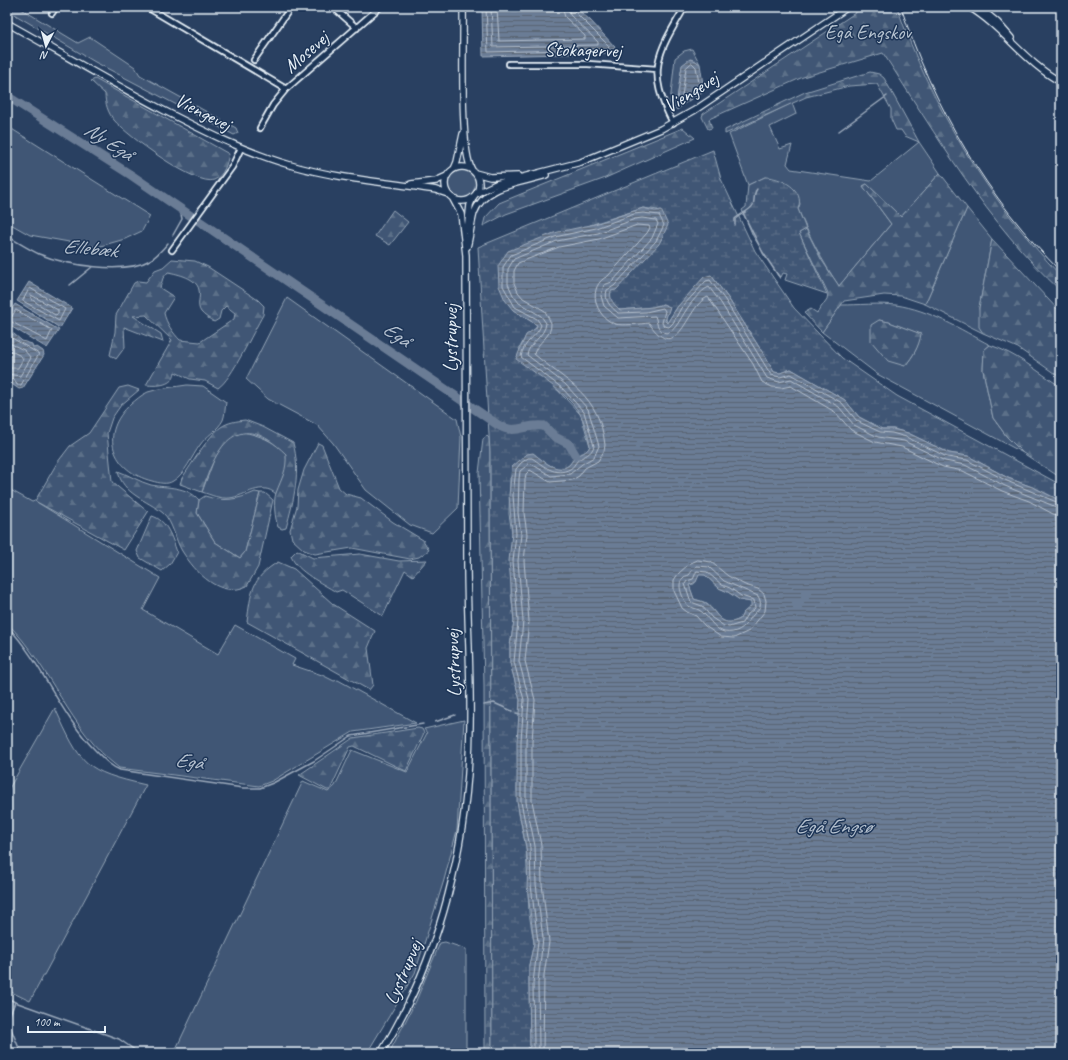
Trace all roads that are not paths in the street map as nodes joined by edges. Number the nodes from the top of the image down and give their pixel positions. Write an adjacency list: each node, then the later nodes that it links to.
1 (56, 7): 12 (street)
2 (147, 7): 11 (street)
3 (292, 7): 16 (street)
4 (333, 7): 14 (street)
5 (380, 7): 14 (street, Mosevej)
6 (463, 7): 23 (street)
7 (685, 7): 18 (street)
8 (848, 7): 21 (street, Viengevej)
9 (979, 7): 15 (street)
10 (972, 8): 15 (street)
11 (155, 9): 20 (street)
12 (52, 13)
13 (7, 23): 24 (street, Viengevej)
14 (357, 28): 20 (street, Mosevej)
15 (1026, 57): 19 (street)
16 (254, 60)
17 (508, 64): 18 (street, Stokagervej)
18 (657, 68): 21 (street)
19 (1061, 82)
20 (286, 89): 22 (street, Mosevej)
21 (673, 123): 25 (street, Viengevej)
22 (260, 128)
23 (464, 129): 26 (street); 27 (street)
24 (241, 148): 30 (street, Viengevej); 35 (street)
25 (569, 166): 28 (street, Viengevej); 34 (street)
26 (453, 170): 27 (street); 29 (street)
27 (474, 172): 28 (street, Viengevej); 32 (street)
28 (536, 174): 32 (street, Viengevej)
29 (448, 175): 30 (street, Viengevej); 31 (street)
30 (401, 184): 31 (street, Viengevej)
31 (448, 194): 33 (street)
32 (475, 195): 33 (street); 34 (street, Lystrupvej)
33 (453, 199): 36 (street, Lystrupvej)
34 (467, 247): 36 (street, Lystrupvej)
35 (172, 250)
36 (466, 255): 37 (street, Lystrupvej)
37 (381, 1053)

